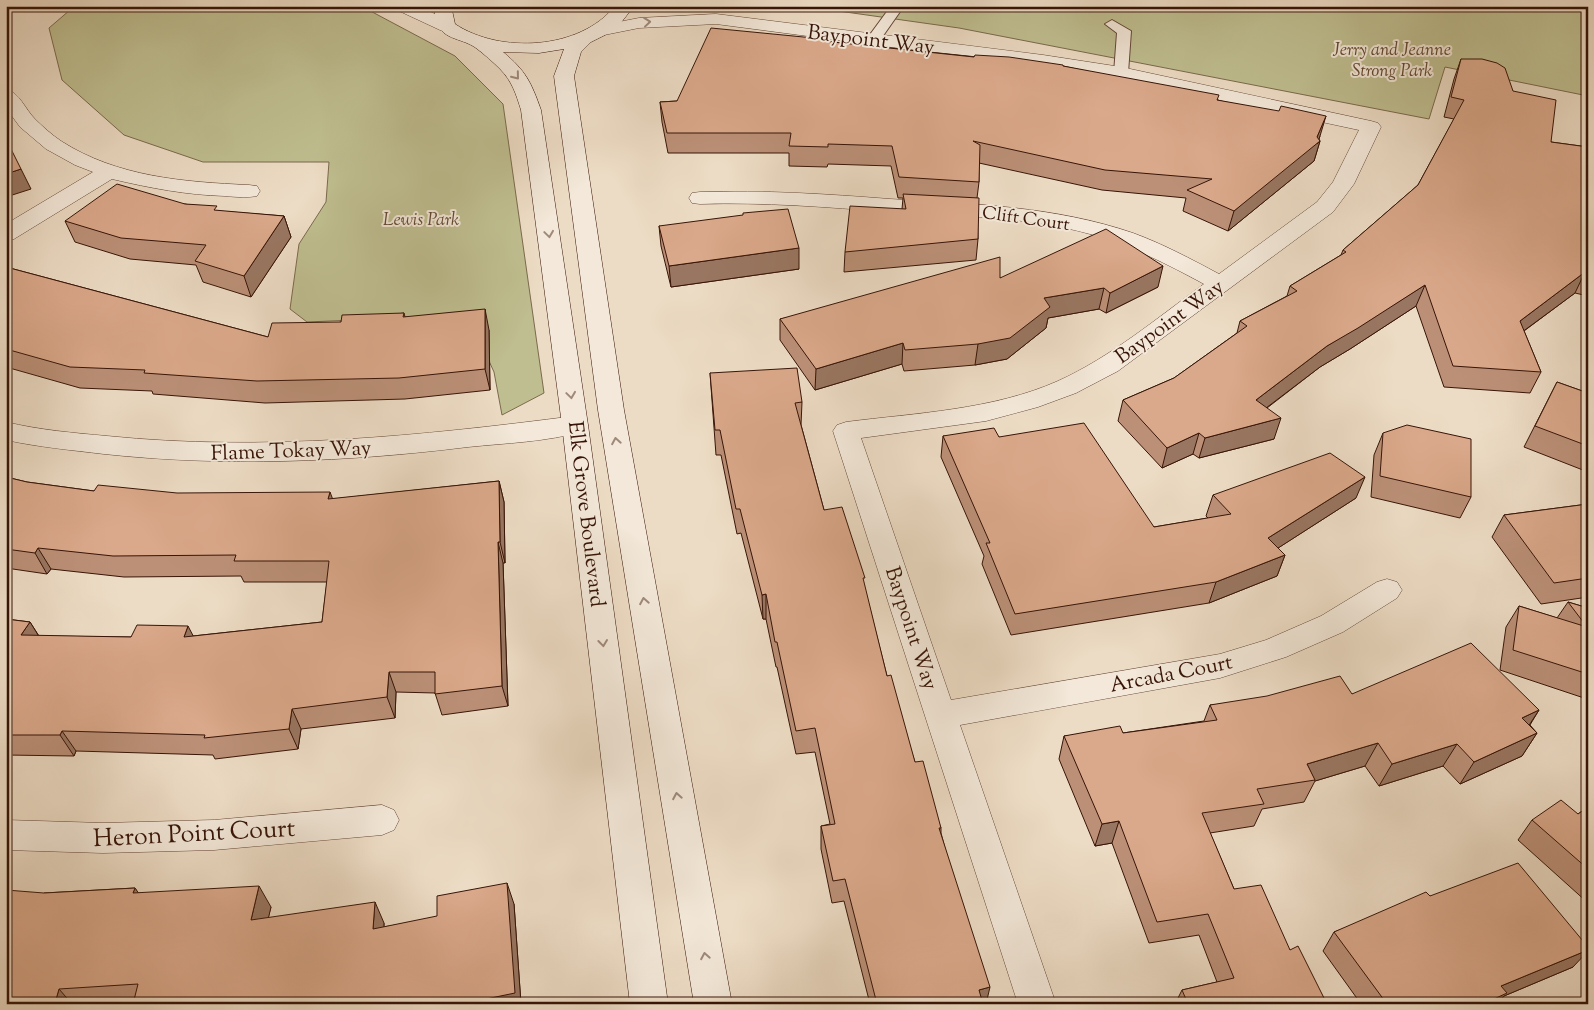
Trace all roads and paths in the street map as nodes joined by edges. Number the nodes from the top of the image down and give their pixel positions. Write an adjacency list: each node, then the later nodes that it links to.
1 (403, 6): 8 (street)
2 (445, 6): 8 (street)
3 (625, 6): 9 (street)
4 (683, 6): 6 (street, Baypoint Way)
5 (898, 6): 10 (lane)
6 (716, 19): 9 (street, Baypoint Way, one-way to 6); 10 (street, Baypoint Way)
7 (1112, 24): 12 (lane)
8 (446, 26): 11 (street)
9 (592, 35): 11 (street, Baypoint Way); 26 (street, Elk Grove Boulevard, one-way to 9)
10 (874, 40): 12 (street, Baypoint Way)
11 (481, 43): 19 (street, Elk Grove Boulevard, one-way to 19)
12 (1121, 73): 18 (street, Baypoint Way)
13 (6, 96): 14 (street)
14 (109, 172): 15 (street); 17 (street)
15 (249, 191)
16 (700, 198): 18 (street, Clift Court)
17 (6, 234)
18 (1221, 284): 22 (street, Baypoint Way)
19 (575, 425): 20 (street, Flame Tokay Way); 25 (street, Elk Grove Boulevard, one-way to 25)
20 (6, 432)
21 (1387, 590): 22 (street, Arcada Court)
22 (941, 715): 27 (street, Baypoint Way)
23 (382, 820): 24 (street, Heron Point Court)
24 (6, 835)
25 (649, 1004)
26 (713, 1004)
27 (1037, 1004)

